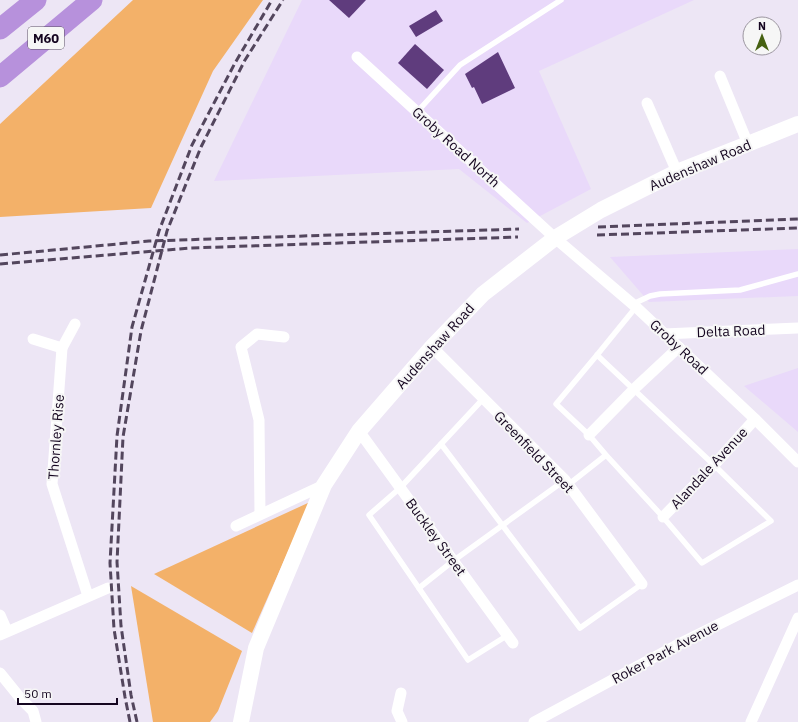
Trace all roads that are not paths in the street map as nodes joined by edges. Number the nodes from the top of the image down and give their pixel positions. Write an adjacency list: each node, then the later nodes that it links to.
1 (36, 0): 4 (highway, M60)
2 (92, 0): 7 (highway, M60)
3 (561, 0): 9 (lane)
4 (0, 29)
5 (357, 57): 9 (street, Groby Road North)
6 (720, 76): 11 (street)
7 (0, 77)
8 (647, 103): 12 (street)
9 (417, 112): 13 (street, Groby Road North)
10 (798, 124): 11 (main road, Audenshaw Road)
11 (748, 144): 12 (main road, Audenshaw Road)
12 (677, 172): 13 (main road, Audenshaw Road)
13 (555, 238): 15 (street, Groby Road); 21 (main road, Audenshaw Road)
14 (798, 274): 15 (lane)
15 (634, 306): 18 (street, Groby Road); 24 (lane)
16 (75, 324): 23 (street, Thornley Rise)
17 (798, 328): 18 (street, Delta Road)
18 (664, 334): 22 (street, Groby Road)
19 (284, 336): 37 (street)
20 (33, 339): 23 (street)
21 (432, 347): 26 (street, Greenfield Street); 28 (main road, Audenshaw Road)
22 (679, 347): 25 (street); 27 (street, Groby Road)
23 (62, 348): 46 (street, Thornley Rise)
24 (597, 355): 25 (lane); 29 (lane)
25 (634, 389): 29 (street); 33 (lane)
26 (484, 399): 30 (lane); 34 (street, Greenfield Street)
27 (755, 419): 32 (street, Groby Road); 33 (street, Alandale Avenue)
28 (359, 431): 35 (main road, Audenshaw Road); 36 (street, Buckley Street)
29 (589, 435): 31 (lane)
30 (441, 444): 36 (lane); 39 (lane)
31 (606, 455): 34 (lane); 38 (lane)
32 (798, 462)
33 (714, 465): 38 (street, Alandale Avenue); 38 (lane)
34 (566, 483): 39 (lane); 42 (street, Greenfield Street)
35 (324, 485): 37 (street); 55 (main road, Audenshaw Road)
36 (400, 488): 41 (street, Buckley Street); 45 (lane)
37 (260, 514): 40 (street)
38 (663, 517)
39 (503, 525): 41 (lane); 42 (lane)
40 (236, 526)
41 (453, 561): 45 (lane); 51 (street, Buckley Street)
42 (642, 584)
43 (798, 585): 57 (street, Roker Park Avenue)
44 (108, 588): 46 (street)
45 (419, 588): 51 (lane)
46 (88, 596): 50 (street)
47 (0, 615): 50 (street)
48 (798, 618): 49 (street)
49 (796, 632): 58 (street)
50 (4, 633)
51 (510, 639)
52 (0, 673): 54 (street)
53 (401, 693): 56 (street)
54 (36, 722)
55 (241, 722)
56 (402, 722)
57 (534, 722)
58 (751, 722)

